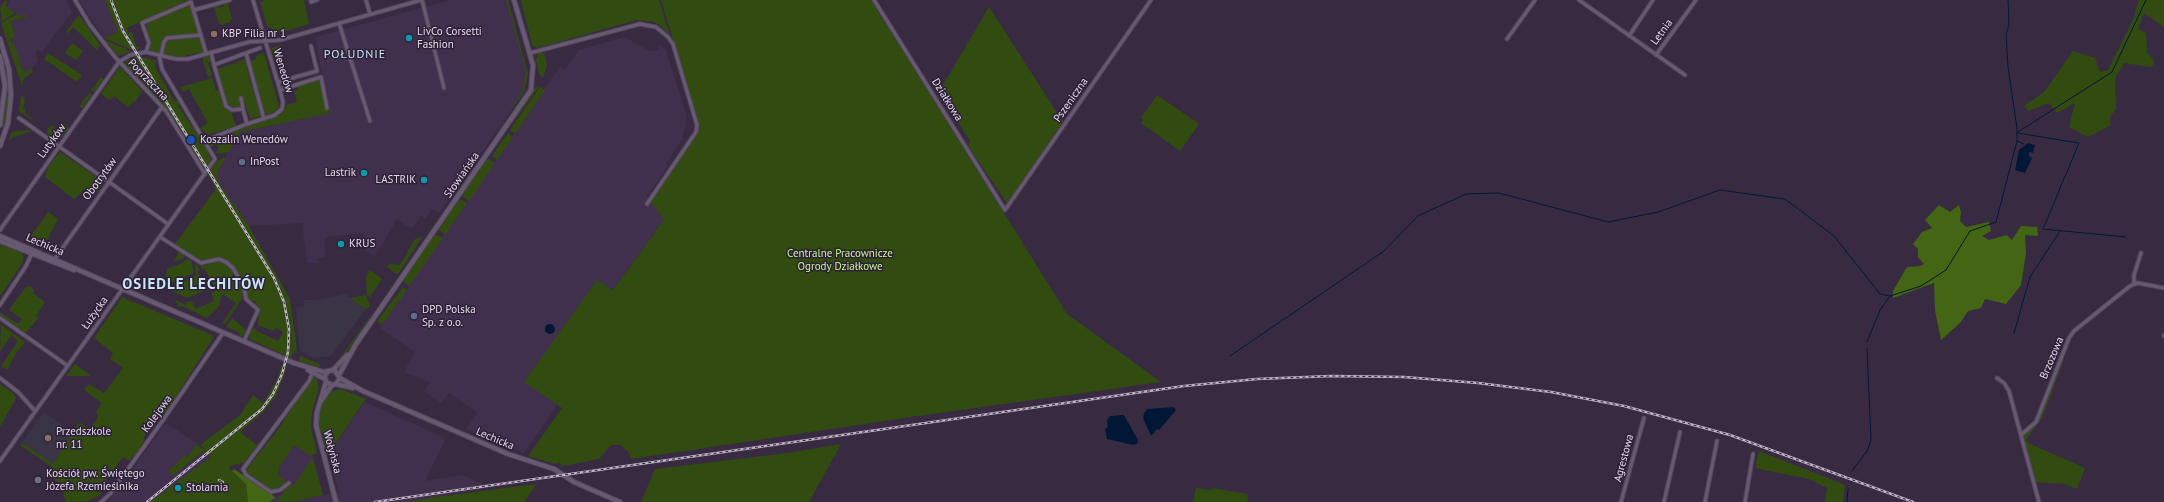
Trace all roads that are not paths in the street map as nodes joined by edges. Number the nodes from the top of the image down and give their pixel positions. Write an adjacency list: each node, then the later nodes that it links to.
1 (76, 0): 33 (street, Poprzeczna)
2 (230, 0): 15 (street)
3 (253, 0): 22 (street, Wenedów)
4 (311, 0): 5 (street)
5 (317, 0)
6 (366, 0): 16 (street)
7 (421, 0): 16 (street, Wenedów); 37 (street, Wenedów)
8 (514, 0): 28 (street, Słowiańska)
9 (874, 0): 54 (street, Działkowa)
10 (1150, 0): 54 (street, Pszeniczna)
11 (1535, 0): 21 (street)
12 (1579, 0): 19 (street)
13 (1653, 0): 19 (street)
14 (1696, 0): 31 (street, Letnia)
15 (194, 10): 18 (street); 25 (street)
16 (370, 14): 17 (street, Wenedów)
17 (339, 23): 22 (street, Wenedów); 45 (street)
18 (201, 35): 29 (street); 30 (street)
19 (1629, 36): 31 (street)
20 (0, 39): 49 (street)
21 (1508, 39)
22 (265, 41): 26 (street, Wenedów); 36 (street, Wenedów)
23 (310, 46): 36 (street)
24 (260, 48): 27 (street, Wenedów)
25 (146, 52): 30 (street, Wenedów); 33 (street, Wenedów)
26 (211, 52): 29 (street, Wenedów); 34 (street)
27 (246, 53): 34 (street, Wenedów); 44 (street)
28 (530, 53): 53 (street); 70 (street, Słowiańska)
29 (206, 54): 30 (street, Wenedów)
30 (160, 55): 48 (street)
31 (1656, 55): 35 (street)
32 (0, 56): 47 (street)
33 (119, 62): 40 (street, Poprzeczna); 50 (street, Lutyków)
34 (214, 65): 42 (street)
35 (1685, 75)
36 (278, 82): 38 (street, Wenedów)
37 (444, 88)
38 (280, 90): 41 (street); 44 (street, Wenedów)
39 (241, 98): 42 (street)
40 (162, 107): 51 (street, Poprzeczna); 52 (street, Obotrytów)
41 (327, 108)
42 (243, 109): 46 (street)
43 (19, 118): 50 (street)
44 (264, 119): 46 (street, Wenedów)
45 (370, 121)
46 (247, 124): 48 (street, Wenedów)
47 (0, 125)
48 (204, 141): 51 (street, Łużycka)
49 (0, 146)
50 (59, 147): 52 (street); 56 (street, Lutyków)
51 (205, 174): 55 (street, Łużycka)
52 (108, 182): 55 (street); 62 (street, Obotrytów)
53 (647, 204)
54 (1005, 210)
55 (168, 224): 58 (street, Łużycka)
56 (0, 230)
57 (0, 236): 60 (street, Lechicka)
58 (160, 237): 65 (street, Łużycka); 69 (street)
59 (0, 241): 60 (street, Lechicka)
60 (33, 251): 62 (street, Lechicka); 66 (street)
61 (2140, 253): 63 (street)
62 (54, 260): 65 (street, Lechicka)
63 (2134, 284): 64 (street); 84 (street, Brzozowa)
64 (2164, 288)
65 (123, 290): 68 (street, Lechicka); 71 (street, Łużycka)
66 (0, 305)
67 (0, 318): 71 (street)
68 (223, 332): 69 (street, Lechicka); 89 (street, Kolejowa)
69 (244, 341): 72 (street, Lechicka)
70 (355, 346): 73 (street, Słowiańska); 74 (street, Słowiańska)
71 (68, 366): 81 (street, Łużycka)
72 (313, 371): 73 (street, Lechicka); 77 (street, Lechicka); 88 (street)
73 (330, 371): 74 (street, Lechicka); 77 (street, Słowiańska)
74 (340, 377): 78 (street, Słowiańska); 79 (street, Lechicka)
75 (0, 378): 81 (street)
76 (1997, 378): 84 (street)
77 (325, 380): 78 (street, Lechicka); 80 (street, Wołyńska)
78 (334, 385): 79 (street, Lechicka); 80 (street, Wołyńska)
79 (363, 391): 91 (street, Lechicka)
80 (318, 407): 90 (street, Wołyńska)
81 (35, 411): 87 (street, Łużycka)
82 (1644, 418): 92 (street, Agrestowa)
83 (1680, 432): 93 (street)
84 (2021, 435): 96 (street)
85 (1717, 440): 94 (street)
86 (1753, 454): 95 (street)
87 (0, 461)
88 (289, 483)
89 (101, 502)
90 (336, 502)
91 (620, 502)
92 (1621, 502)
93 (1664, 502)
94 (1706, 502)
95 (1745, 502)
96 (2039, 502)

